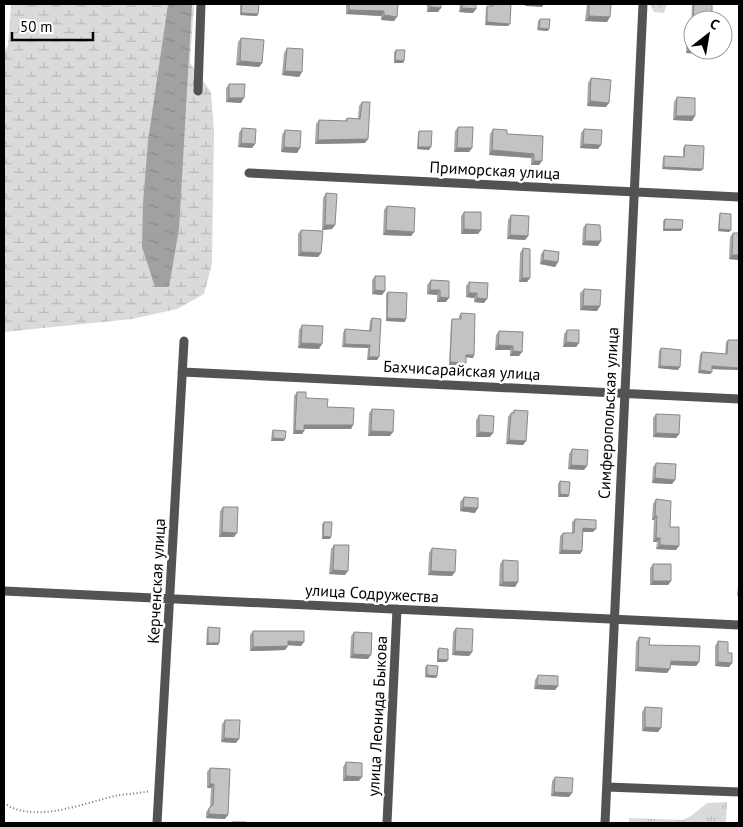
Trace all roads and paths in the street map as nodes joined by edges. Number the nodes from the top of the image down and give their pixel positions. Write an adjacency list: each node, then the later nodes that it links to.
1 (201, 4): 3 (street)
2 (642, 4): 5 (street, Симферопольская улица)
3 (198, 90)
4 (249, 172): 5 (street, Приморская улица)
5 (633, 192): 6 (street, Приморская улица); 9 (street, Симферопольская улица)
6 (739, 197)
7 (184, 341): 8 (street, Керченская улица)
8 (182, 372): 9 (street, Бахчисарайская улица); 12 (street, Керченская улица)
9 (625, 393): 10 (street, Бахчисарайская улица); 14 (street, Симферопольская улица)
10 (739, 399)
11 (4, 591): 12 (street, улица Содружества)
12 (170, 598): 13 (street, улица Содружества); 17 (street, Керченская улица)
13 (397, 609): 14 (street, улица Содружества); 21 (street, улица Леонида Быкова)
14 (614, 620): 15 (street, улица Содружества); 16 (street, Симферопольская улица)
15 (739, 625)
16 (607, 787): 18 (street); 22 (street, Симферопольская улица)
17 (159, 790): 19 (path); 20 (street, Керченская улица)
18 (739, 792)
19 (4, 803)
20 (157, 823)
21 (386, 823)
22 (605, 823)

